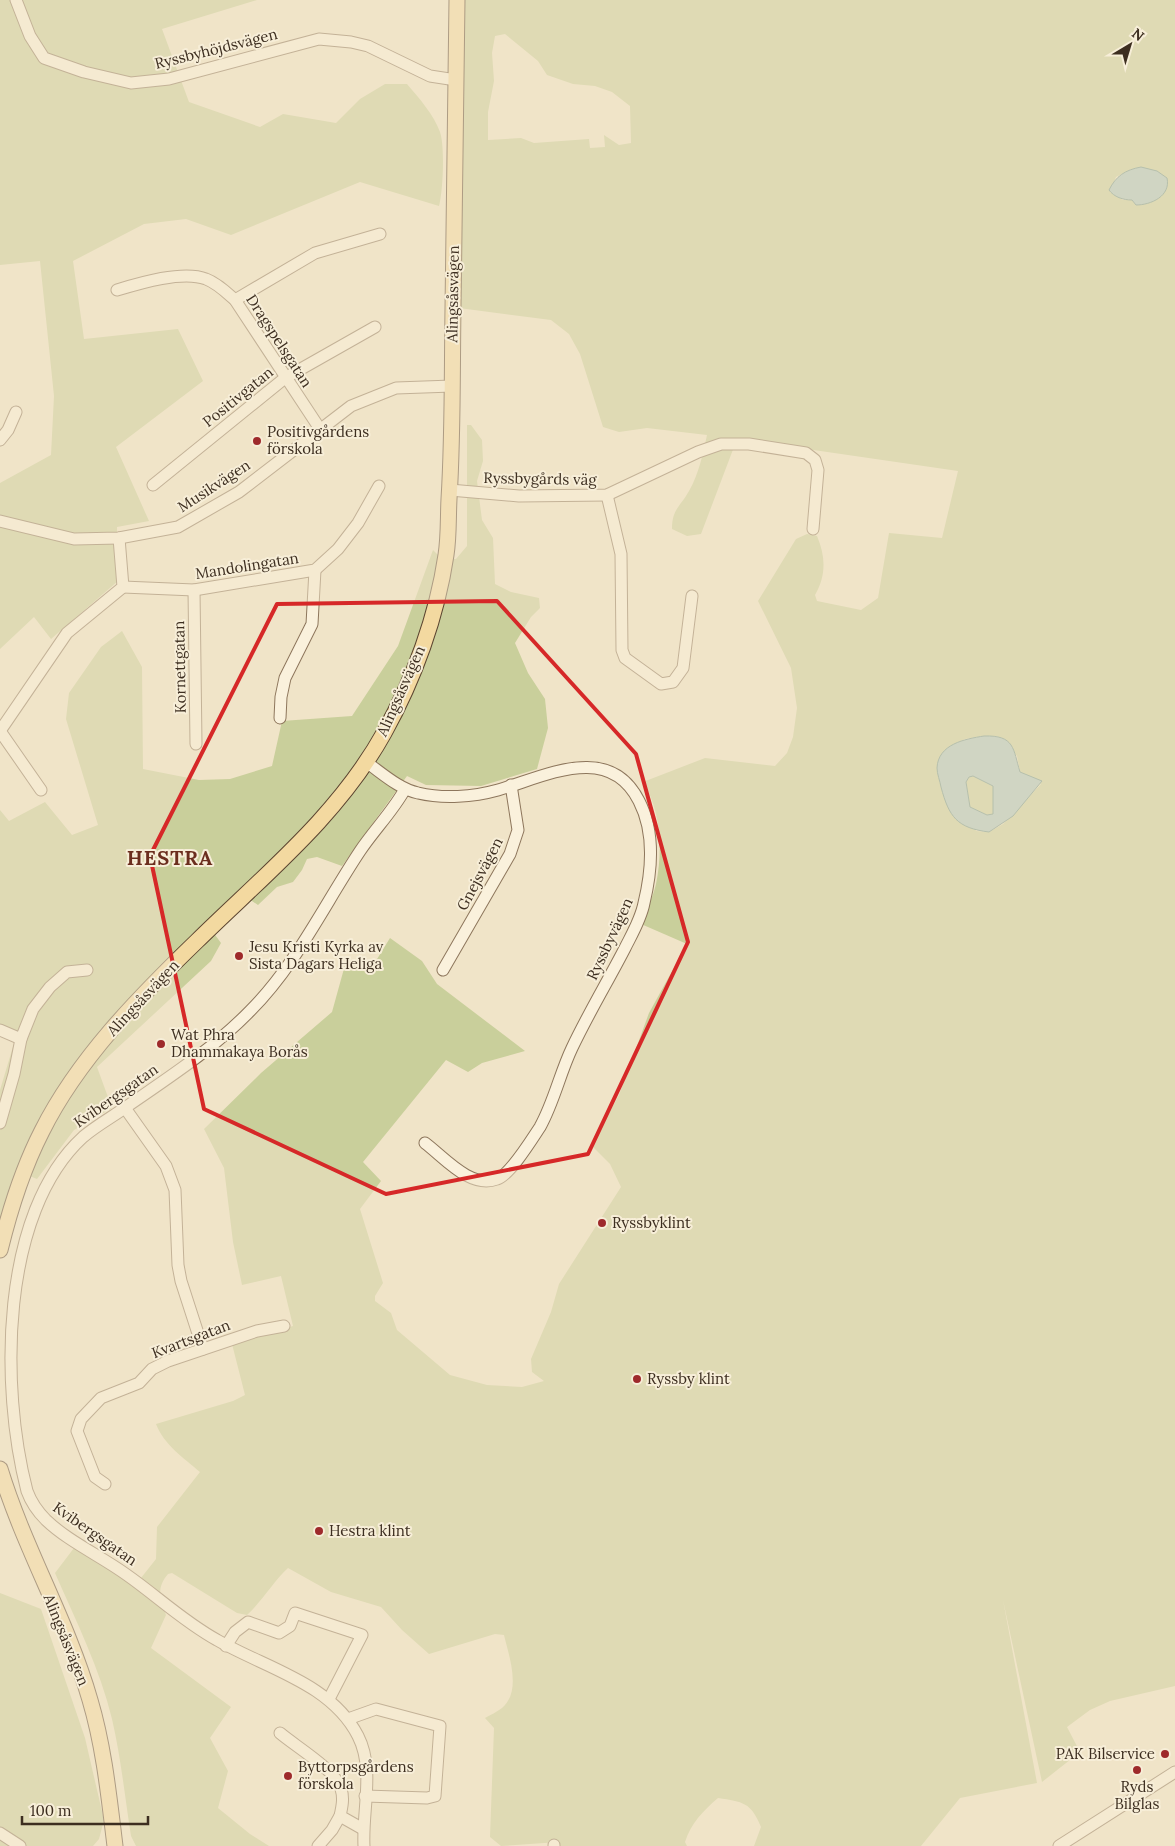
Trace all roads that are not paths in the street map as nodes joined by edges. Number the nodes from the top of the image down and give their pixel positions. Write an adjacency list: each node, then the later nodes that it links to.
1 (16, 0): 3 (street, Ryssbyhöjdsvägen)
2 (457, 0): 3 (main road, Alingsåsvägen)
3 (456, 80): 9 (main road, Alingsåsvägen)
4 (380, 234): 6 (street)
5 (117, 290): 6 (street, Dragspelsgatan)
6 (235, 300): 8 (street, Dragspelsgatan)
7 (375, 327): 8 (street, Positivgatan)
8 (285, 378): 11 (street, Dragspelsgatan); 13 (street, Positivgatan)
9 (452, 386): 11 (street, Musikvägen); 15 (main road, Alingsåsvägen)
10 (16, 412): 12 (street)
11 (320, 429): 19 (street, Musikvägen)
12 (0, 440)
13 (153, 485)
14 (378, 486): 20 (street)
15 (450, 490): 16 (street, Ryssbygårds väg); 27 (main road, Alingsåsvägen)
16 (607, 494): 18 (street, Ryssbygårds väg); 23 (street)
17 (0, 521): 19 (street, Musikvägen)
18 (813, 530)
19 (119, 538): 21 (street)
20 (315, 570): 22 (street, Mandolingatan); 24 (street)
21 (123, 586): 22 (street, Mandolingatan); 25 (street)
22 (194, 590): 26 (street, Kornettgatan)
23 (692, 596)
24 (280, 718)
25 (0, 731): 30 (street)
26 (196, 744)
27 (366, 762): 29 (street, Ryssbyvägen); 38 (main road, Alingsåsvägen)
28 (511, 785): 29 (street, Ryssbyvägen); 32 (street, Gnejsvägen); 37 (street, Ryssbyvägen)
29 (405, 789): 35 (street, Kvibergsgatan)
30 (40, 790)
31 (87, 970): 34 (street)
32 (443, 970)
33 (0, 1030): 34 (street)
34 (21, 1039): 36 (street)
35 (126, 1108): 40 (street); 43 (street, Kvibergsgatan)
36 (1, 1118)
37 (425, 1143)
38 (0, 1250)
39 (284, 1326): 40 (street, Kvartsgatan)
40 (204, 1349): 42 (street, Kvartsgatan)
41 (0, 1469): 49 (main road, Alingsåsvägen)
42 (105, 1484)
43 (226, 1646): 44 (street, Kvibergsgatan); 44 (street)
44 (329, 1700): 45 (street, Kvibergsgatan)
45 (348, 1719): 48 (street, Kvibergsgatan); 48 (street)
46 (280, 1734): 50 (street)
47 (1175, 1772): 59 (street)
48 (365, 1796): 51 (street, Kvibergsgatan)
49 (112, 1816): 54 (main road, Alingsåsvägen); 55 (main road, Alingsåsvägen); 56 (main road, Alingsåsvägen)
50 (340, 1816): 51 (street); 57 (street)
51 (363, 1829): 58 (street, Kvibergsgatan)
52 (0, 1833): 53 (street)
53 (20, 1846)
54 (107, 1846)
55 (115, 1846)
56 (121, 1846)
57 (318, 1846)
58 (364, 1846)
59 (1058, 1846)

